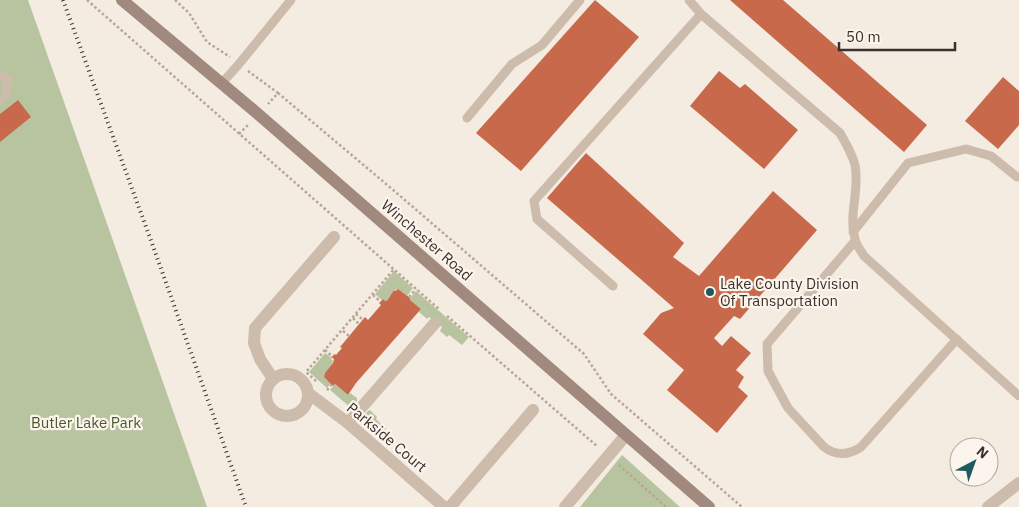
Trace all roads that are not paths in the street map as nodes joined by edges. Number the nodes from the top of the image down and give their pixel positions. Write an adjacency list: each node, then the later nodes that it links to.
1 (122, 0): 7 (main road, Winchester Road)
2 (291, 0): 7 (lane)
3 (580, 0): 9 (lane)
4 (689, 0): 5 (lane)
5 (701, 14): 12 (lane); 13 (lane)
6 (0, 76): 8 (lane)
7 (222, 83): 21 (main road, Winchester Road)
8 (0, 100)
9 (467, 118)
10 (1017, 177): 12 (lane)
11 (334, 237): 16 (street)
12 (854, 237): 15 (lane); 15 (lane)
13 (613, 286)
14 (435, 323): 20 (street)
15 (956, 339): 18 (lane)
16 (273, 379): 17 (street, Parkside Court); 17 (street)
17 (308, 393): 20 (street, Parkside Court)
18 (1019, 396)
19 (533, 410): 24 (street)
20 (348, 424): 23 (street, Parkside Court)
21 (626, 434): 25 (street); 26 (main road, Winchester Road)
22 (1019, 483): 27 (street)
23 (444, 507)
24 (450, 507)
25 (565, 507)
26 (710, 507)
27 (988, 507)

